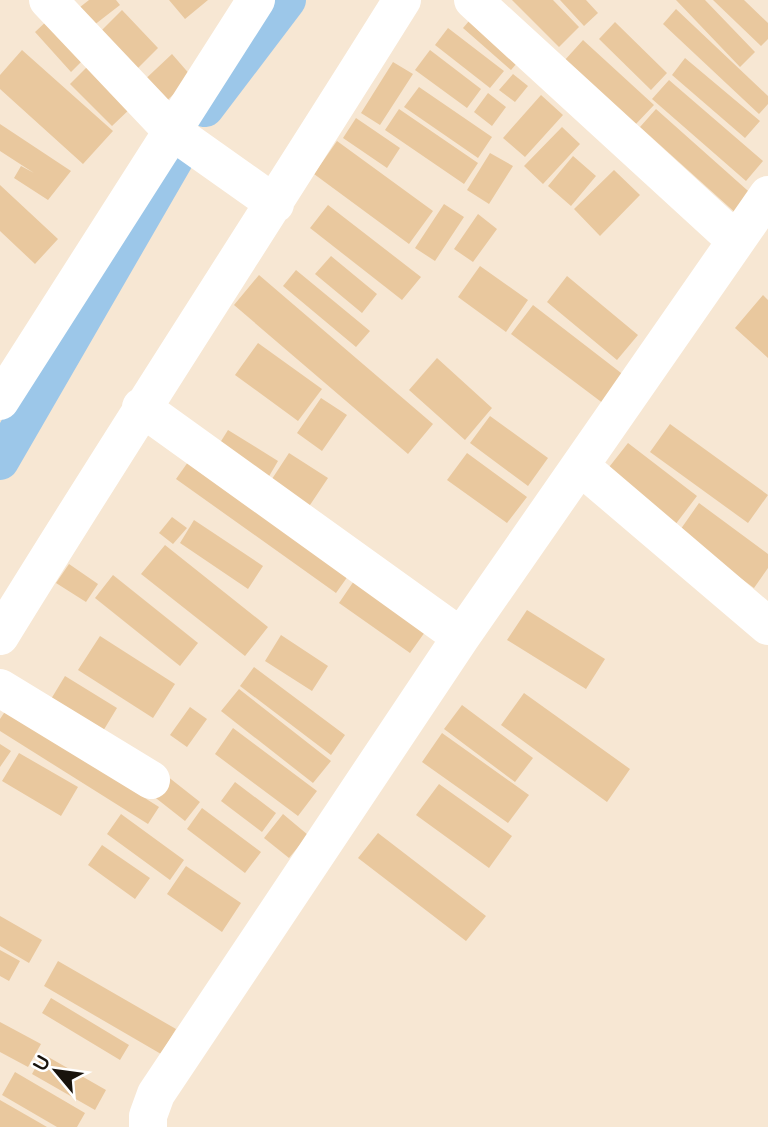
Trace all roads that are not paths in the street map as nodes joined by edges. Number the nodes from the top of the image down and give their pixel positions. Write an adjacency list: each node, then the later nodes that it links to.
1 (48, 0): 5 (street)
2 (256, 0): 5 (street)
3 (402, 0): 7 (street)
4 (473, 0): 8 (street)
5 (176, 134): 7 (street); 9 (street)
6 (768, 195): 8 (street)
7 (275, 204): 10 (street)
8 (735, 240): 11 (street)
9 (0, 401)
10 (141, 407): 13 (street); 14 (street)
11 (580, 466): 12 (street); 14 (street)
12 (768, 626)
13 (0, 636)
14 (461, 637): 17 (street)
15 (0, 688): 16 (street)
16 (151, 780)
17 (148, 1127)

